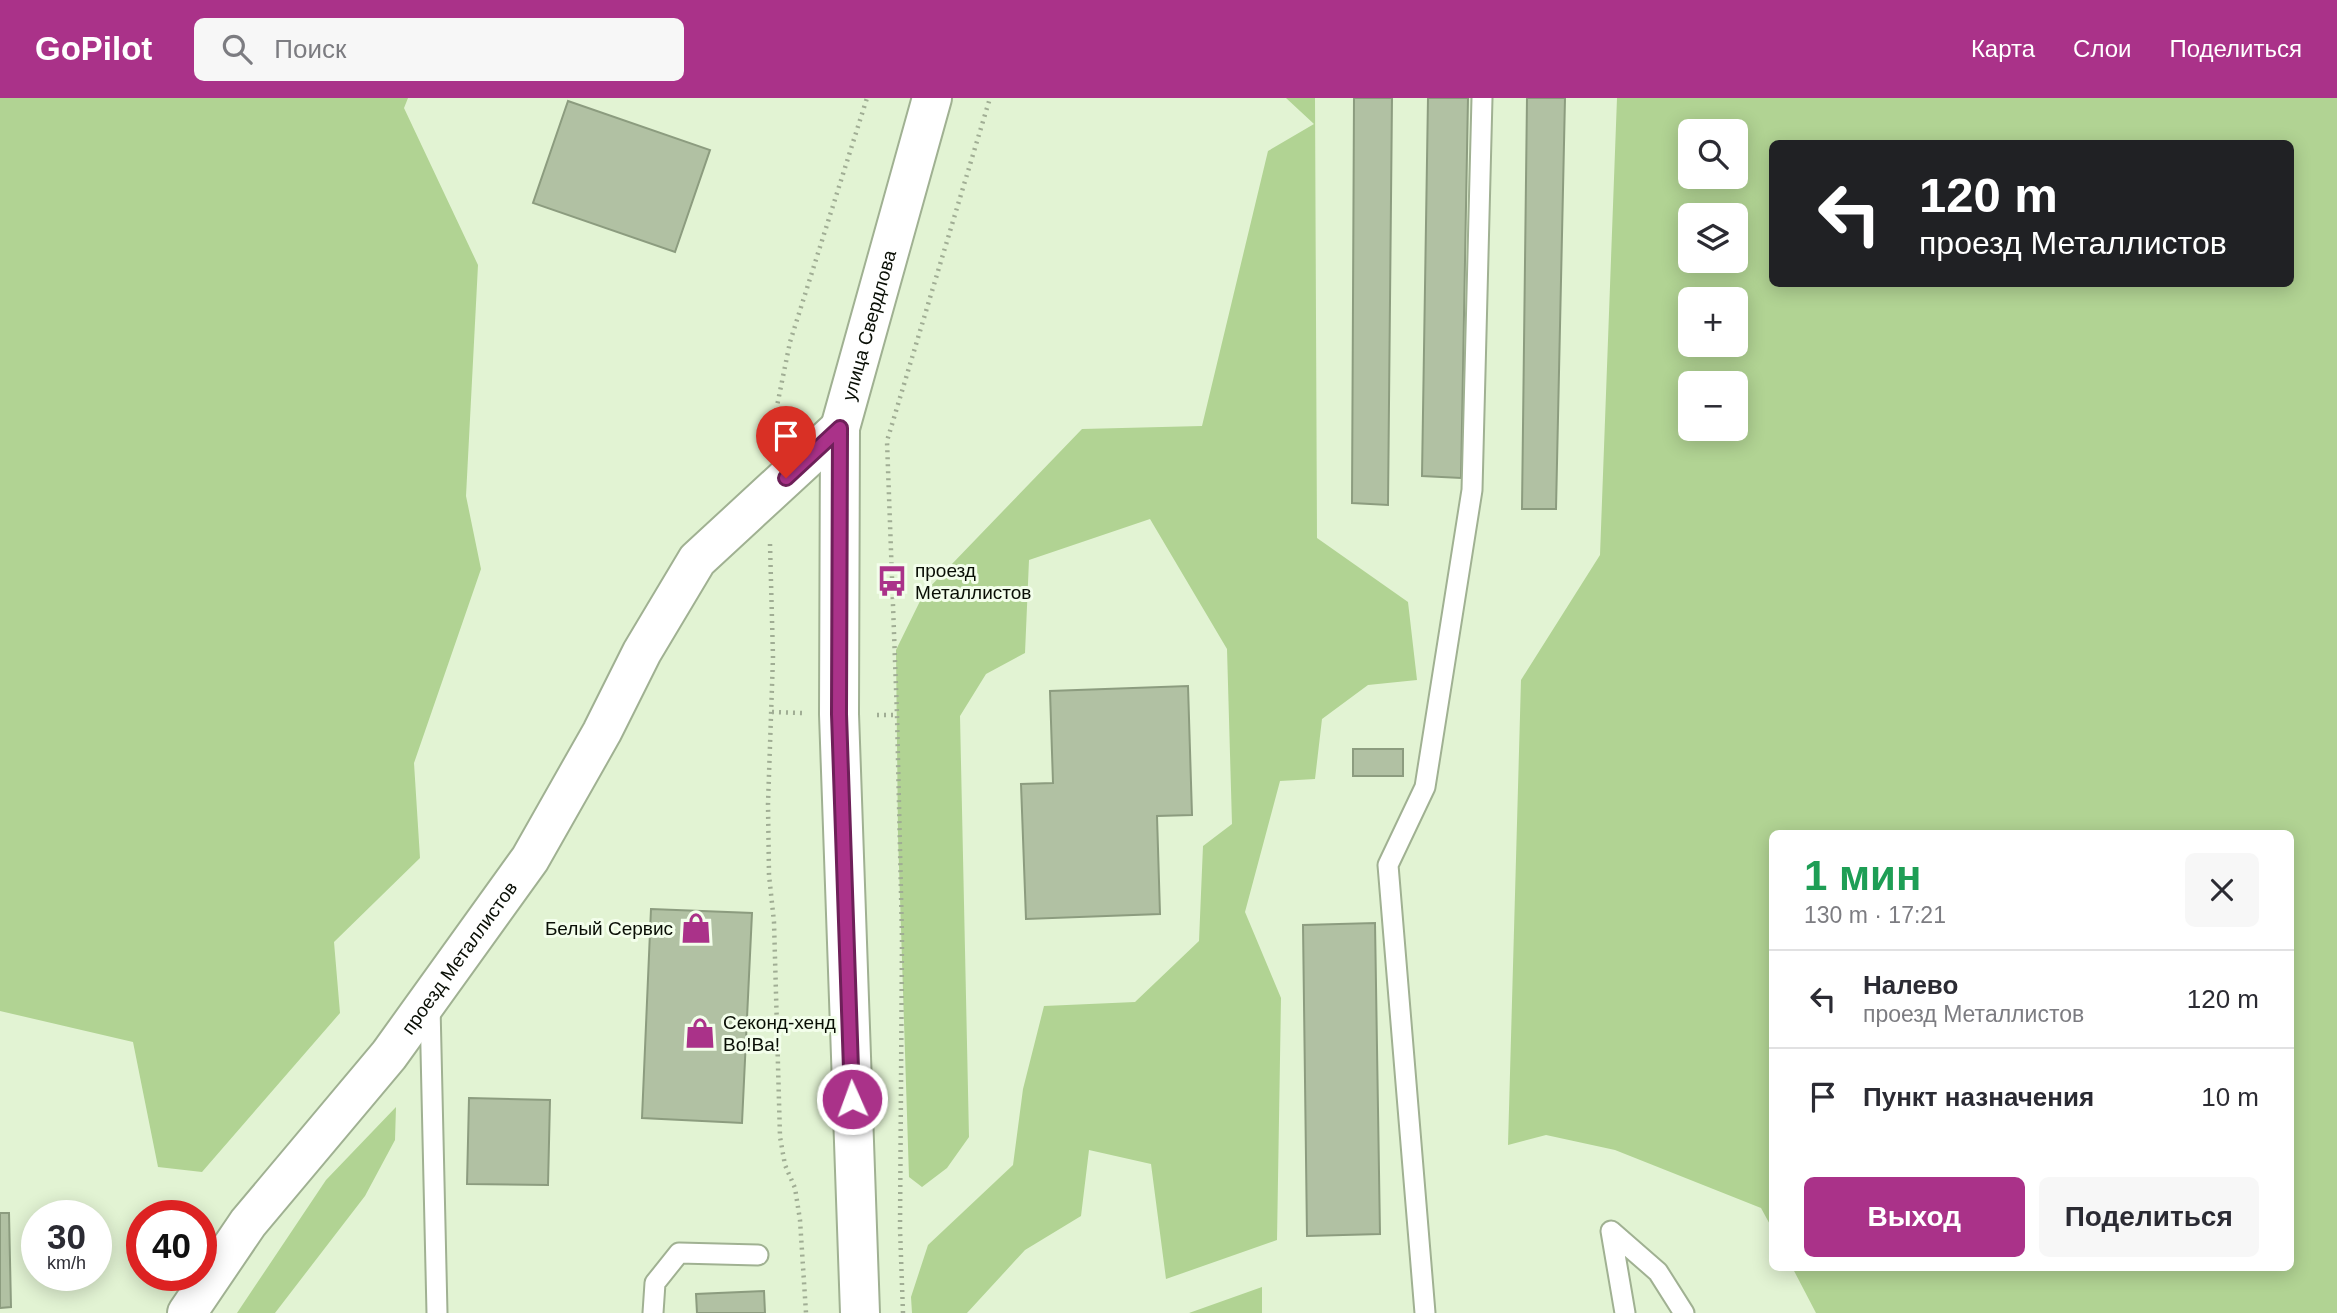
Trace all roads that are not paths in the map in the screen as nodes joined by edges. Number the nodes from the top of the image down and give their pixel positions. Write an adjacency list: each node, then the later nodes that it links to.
1 (932, 98): 3 (street, улица Свердлова)
2 (1482, 98): 10 (lane)
3 (840, 428): 4 (street, проезд Металлистов); 9 (street, улица Свердлова)
4 (430, 1000): 6 (street, проезд Металлистов); 7 (lane)
5 (758, 1255): 8 (lane)
6 (187, 1313)
7 (437, 1313)
8 (653, 1313)
9 (860, 1313)
10 (1425, 1313)
11 (1625, 1313): 12 (lane)
12 (1684, 1313)

